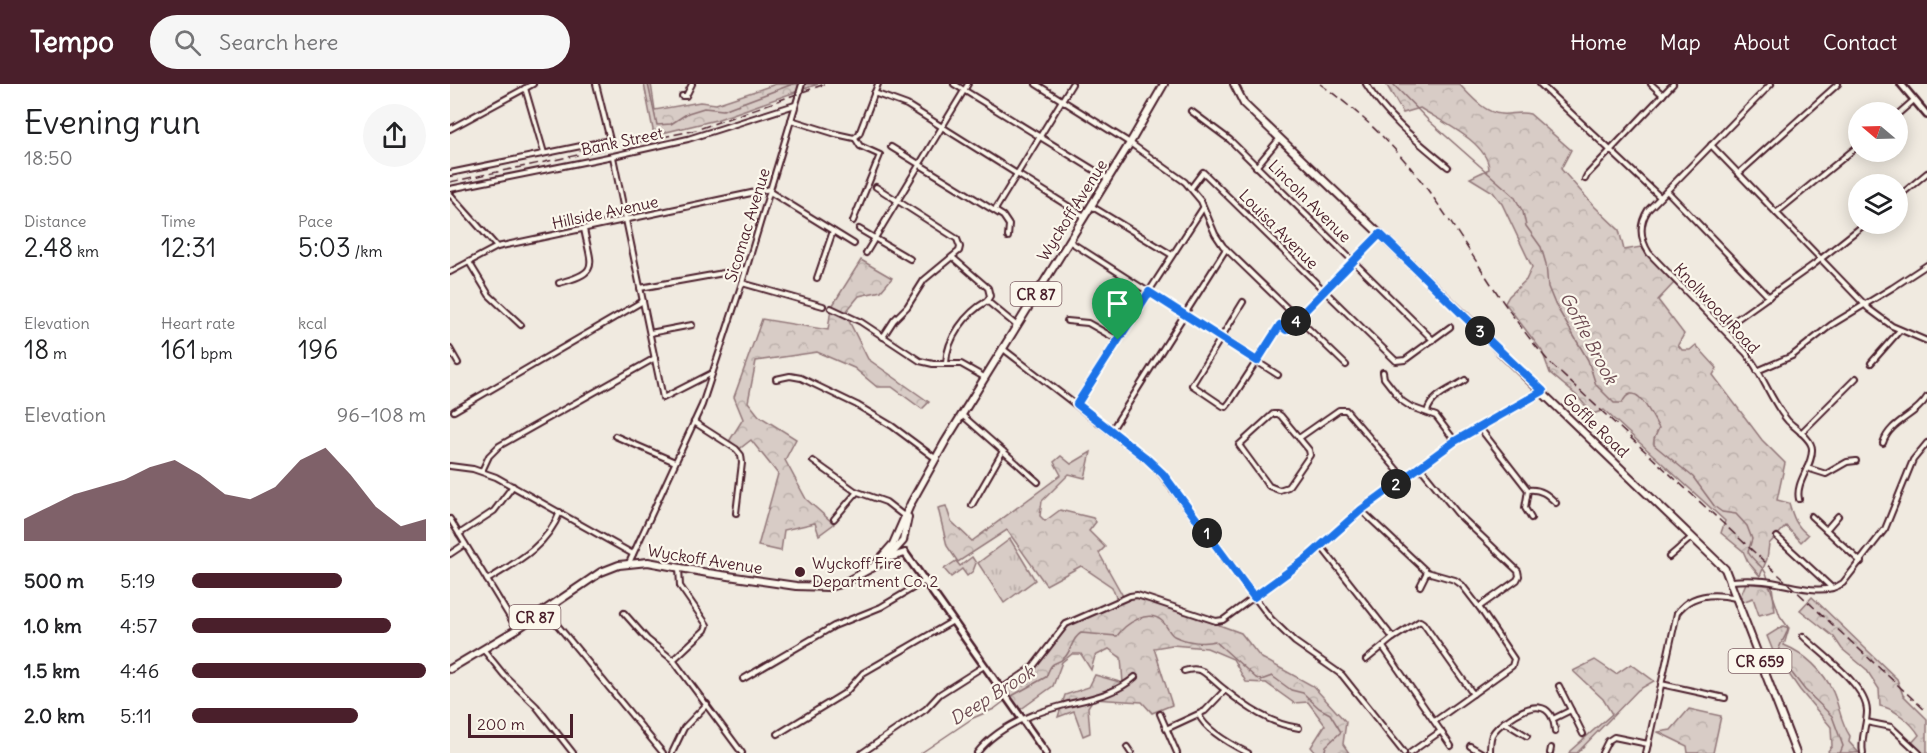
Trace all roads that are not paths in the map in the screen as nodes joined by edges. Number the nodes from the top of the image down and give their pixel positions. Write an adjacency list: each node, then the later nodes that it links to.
1 (596, 84): 39 (street)
2 (692, 84): 22 (street)
3 (802, 84): 25 (street, Sicomac Avenue)
4 (878, 84): 20 (street)
5 (954, 84): 19 (street)
6 (968, 84): 19 (street)
7 (1036, 84): 23 (street)
8 (1072, 84): 23 (street)
9 (1164, 84): 35 (main road, Wyckoff Avenue / CR 87)
10 (1234, 84): 34 (main road, Goffle Road)
11 (1366, 84): 44 (street)
12 (1540, 84): 38 (street)
13 (1651, 84): 21 (street)
14 (1673, 84): 21 (street)
15 (1771, 84): 36 (street, Knollwood Road)
16 (1838, 84): 48 (street)
17 (1901, 84): 24 (street)
18 (529, 86): 31 (street); 39 (street)
19 (964, 90): 30 (street); 32 (street)
20 (874, 93): 30 (street); 33 (street)
21 (1663, 95): 38 (street)
22 (682, 96)
23 (1062, 100): 32 (street); 35 (street)
24 (1914, 100): 26 (street); 28 (street)
25 (796, 104): 29 (street, Sicomac Avenue); 41 (street, Bank Street)
26 (1908, 105)
27 (1191, 111): 43 (street, Lincoln Avenue)
28 (1927, 115)
29 (791, 120): 33 (street); 55 (street, Sicomac Avenue)
30 (942, 127): 42 (street); 47 (street)
31 (450, 129)
32 (1039, 137): 47 (street); 49 (street)
33 (855, 138): 66 (street)
34 (1281, 138): 43 (street); 70 (main road, Goffle Road)
35 (1130, 143): 49 (main road, Wyckoff Avenue / CR 87); 52 (street)
36 (1711, 145): 48 (street); 56 (street, Knollwood Road)
37 (891, 147): 42 (street)
38 (1610, 150): 50 (street); 58 (street)
39 (544, 153): 45 (street)
40 (1848, 154): 63 (street)
41 (613, 156): 53 (street, Bank Street); 65 (street)
42 (920, 165): 59 (street); 62 (street)
43 (1256, 167): 84 (street, Lincoln Avenue)
44 (1448, 167)
45 (450, 173)
46 (1927, 173): 54 (street)
47 (1017, 174): 62 (street); 64 (street)
48 (1738, 174): 63 (street)
49 (1107, 178): 60 (main road, Wyckoff Avenue / CR 87)
50 (1585, 179)
51 (876, 187): 59 (street)
52 (1191, 188): 61 (street); 92 (street, Louisa Avenue)
53 (450, 189)
54 (1908, 189)
55 (770, 190): 65 (street, Hillside Avenue); 69 (street); 86 (street, Sicomac Avenue)
56 (1666, 191): 58 (street, Knollwood Road); 94 (street)
57 (450, 194): 76 (street)
58 (1660, 197): 108 (street, Knollwood Road)
59 (898, 201): 73 (street); 80 (street)
60 (1091, 206): 64 (main road, Wyckoff Avenue / CR 87); 79 (street)
61 (1203, 207): 77 (street); 79 (street)
62 (995, 210): 72 (street)
63 (1776, 213): 82 (street)
64 (1084, 216): 74 (main road, Wyckoff Avenue / CR 87)
65 (626, 220): 67 (street, Hillside Avenue); 91 (street)
66 (854, 221)
67 (584, 229): 76 (street, Hillside Avenue); 89 (street)
68 (859, 229): 73 (street)
69 (833, 231): 75 (street); 88 (street)
70 (1380, 234): 84 (street); 132 (main road, Goffle Road)
71 (1852, 234): 82 (street)
72 (1008, 237)
73 (875, 238): 78 (street); 81 (street)
74 (1069, 241): 93 (street); 106 (main road, Wyckoff Avenue / CR 87)
75 (854, 244)
76 (497, 248): 83 (street, Hillside Avenue)
77 (1226, 249): 101 (street); 102 (street)
78 (866, 253)
79 (1172, 255): 93 (street)
80 (952, 257): 96 (street); 111 (street)
81 (910, 259)
82 (1821, 259): 94 (street); 98 (street)
83 (469, 262): 87 (street, Hillside Avenue); 104 (street)
84 (1352, 262): 92 (street); 114 (street, Lincoln Avenue)
85 (1927, 265): 98 (street)
86 (746, 269): 90 (street, Sicomac Avenue); 91 (street)
87 (450, 272)
88 (817, 278)
89 (559, 283)
90 (742, 283): 99 (street); 125 (street, Sicomac Avenue)
91 (640, 288): 95 (street)
92 (1324, 291): 102 (street); 114 (street, Louisa Avenue)
93 (1149, 292): 101 (street); 113 (street)
94 (1769, 297): 108 (street)
95 (643, 301): 110 (street); 135 (street)
96 (987, 301): 106 (street); 121 (street)
97 (1244, 302): 112 (street)
98 (1865, 305): 109 (street); 124 (street)
99 (823, 306)
100 (831, 308): 111 (street)
101 (1185, 315): 112 (street); 140 (street)
102 (1298, 319): 119 (street); 123 (street)
103 (1067, 321): 113 (street)
104 (521, 325)
105 (692, 325): 110 (street)
106 (1016, 325): 116 (main road, Wyckoff Avenue / CR 87)
107 (1450, 327): 114 (street)
108 (1723, 329): 124 (street, Knollwood Road)
109 (1900, 330): 115 (street); 122 (street)
110 (650, 333): 118 (street)
111 (883, 337): 121 (street)
112 (1221, 338): 119 (street); 119 (street)
113 (1118, 340): 134 (street)
114 (1433, 340)
115 (1927, 340)
116 (1002, 348): 128 (main road, Wyckoff Avenue / CR 87); 134 (street)
117 (450, 349): 120 (street)
118 (655, 358): 125 (street); 155 (street)
119 (1257, 361): 127 (street)
120 (458, 363)
121 (946, 363): 128 (street)
122 (1871, 363)
123 (1346, 365)
124 (1757, 371): 141 (street, Knollwood Road)
125 (713, 372): 138 (street, Sicomac Avenue)
126 (1383, 372): 136 (street)
127 (1278, 375)
128 (984, 377): 137 (main road, Wyckoff Avenue / CR 87)
129 (776, 378): 148 (street)
130 (1856, 378): 141 (street)
131 (1465, 380): 136 (street)
132 (1543, 391): 139 (street); 176 (main road, Goffle Road)
133 (1927, 397): 145 (street)
134 (1077, 404): 140 (street)
135 (454, 411)
136 (1427, 412): 144 (street)
137 (961, 414): 147 (street); 148 (main road, Wyckoff Avenue / CR 87)
138 (694, 422): 151 (street, Sicomac Avenue); 167 (street)
139 (1479, 427): 144 (street); 159 (street)
140 (1111, 431): 196 (street)
141 (1801, 433): 154 (street, Knollwood Road)
142 (615, 436): 151 (street)
143 (1299, 438): 143 (street); 156 (street)
144 (1455, 441): 153 (street)
145 (1883, 443)
146 (1927, 443): 186 (street)
147 (1003, 451): 157 (street); 164 (street)
148 (935, 458): 163 (main road, Wyckoff Avenue / CR 87)
149 (813, 461): 160 (street)
150 (1856, 461): 154 (street)
151 (675, 462): 183 (street, Sicomac Avenue)
152 (450, 466): 155 (street)
153 (1420, 467): 156 (street); 198 (street)
154 (1807, 468): 161 (street, Knollwood Road)
155 (482, 471): 158 (street)
156 (1404, 478): 165 (street)
157 (1038, 482)
158 (513, 486): 166 (street); 175 (street)
159 (1528, 490): 162 (street); 171 (street)
160 (857, 492): 170 (street); 173 (street)
161 (1799, 499)
162 (1556, 503)
163 (911, 505): 170 (main road, Wyckoff Avenue / CR 87); 180 (main road, Wyckoff Avenue / CR 87)
164 (972, 505)
165 (1361, 510): 179 (street); 190 (street)
166 (560, 512): 183 (street); 191 (street)
167 (736, 513)
168 (1811, 516): 174 (street)
169 (1838, 516): 174 (street)
170 (905, 517): 180 (main road, Wyckoff Avenue / CR 87)
171 (1531, 518)
172 (450, 519): 175 (street)
173 (834, 519)
174 (1826, 530): 186 (street)
175 (459, 534): 178 (street)
176 (1692, 537): 184 (street); 193 (main road, Goffle Road / CR 659)
177 (1777, 537): 195 (street)
178 (465, 544): 182 (street); 191 (street)
179 (1320, 545): 196 (street); 204 (street)
180 (896, 546): 181 (main road); 185 (main road, Wyckoff Avenue / CR 87); 189 (main road, Wyckoff Avenue / CR 87)
181 (905, 553): 185 (main road); 192 (street)
182 (450, 554)
183 (633, 554): 187 (street, Sicomac Avenue)
184 (1669, 557)
185 (886, 560): 189 (main road, Wyckoff Avenue / CR 87)
186 (1861, 562): 195 (street)
187 (629, 563): 188 (main road, Wyckoff Avenue / CR 87); 199 (main road, Wyckoff Avenue / CR 87)
188 (679, 568): 189 (main road, Wyckoff Avenue / CR 87); 207 (street)
189 (872, 568)
190 (1427, 572): 194 (street); 198 (street)
191 (487, 580): 202 (street)
192 (925, 581): 201 (street); 213 (street)
193 (1731, 581): 195 (street); 197 (main road, Goffle Road / CR 659)
194 (1420, 586)
195 (1833, 588)
196 (1254, 597): 216 (street); 251 (street)
197 (1737, 598): 214 (street); 258 (main road, Goffle Road / CR 659)
198 (1479, 607): 218 (street)
199 (545, 610): 202 (main road, Wyckoff Avenue / CR 87); 242 (street)
200 (624, 613): 207 (street)
201 (953, 621): 209 (street); 233 (street)
202 (517, 629): 206 (main road, Wyckoff Avenue / CR 87)
203 (1803, 636): 228 (street)
204 (1393, 638): 205 (street); 218 (street)
205 (1383, 647): 208 (street); 226 (street)
206 (483, 649): 210 (main road, Wyckoff Avenue / CR 87); 241 (street)
207 (673, 660): 220 (street)
208 (1366, 660)
209 (984, 666): 216 (street); 245 (street)
210 (450, 669)
211 (1184, 671): 217 (street)
212 (1135, 677): 224 (street)
213 (743, 679)
214 (1661, 684): 219 (street); 236 (street)
215 (1559, 686): 221 (street)
216 (1001, 689): 224 (street)
217 (1225, 690): 223 (street); 229 (street)
218 (1473, 694): 226 (street)
219 (1725, 698)
220 (706, 704): 243 (street); 244 (street)
221 (1571, 710): 225 (street); 234 (street)
222 (1160, 714): 230 (street)
223 (1199, 715): 230 (street); 250 (street)
224 (1022, 719): 246 (street); 247 (street)
225 (1553, 719): 227 (street); 232 (street)
226 (1435, 722): 231 (street)
227 (1504, 722): 235 (street); 254 (street)
228 (1866, 722): 259 (street); 260 (street)
229 (1299, 728)
230 (1166, 729): 249 (street)
231 (1441, 731): 237 (street); 252 (street)
232 (1555, 732)
233 (778, 734)
234 (1583, 734)
235 (1527, 736)
236 (1648, 744): 256 (street); 257 (street)
237 (1451, 746)
238 (1470, 746): 253 (street)
239 (1127, 747): 248 (street)
240 (1551, 747): 255 (street)
241 (573, 753)
242 (663, 753)
243 (672, 753)
244 (742, 753)
245 (862, 753)
246 (977, 753)
247 (1046, 753)
248 (1131, 753)
249 (1177, 753)
250 (1248, 753)
251 (1404, 753)
252 (1410, 753)
253 (1482, 753)
254 (1490, 753)
255 (1550, 753)
256 (1602, 753)
257 (1646, 753)
258 (1796, 753)
259 (1863, 753)
260 (1919, 753)

